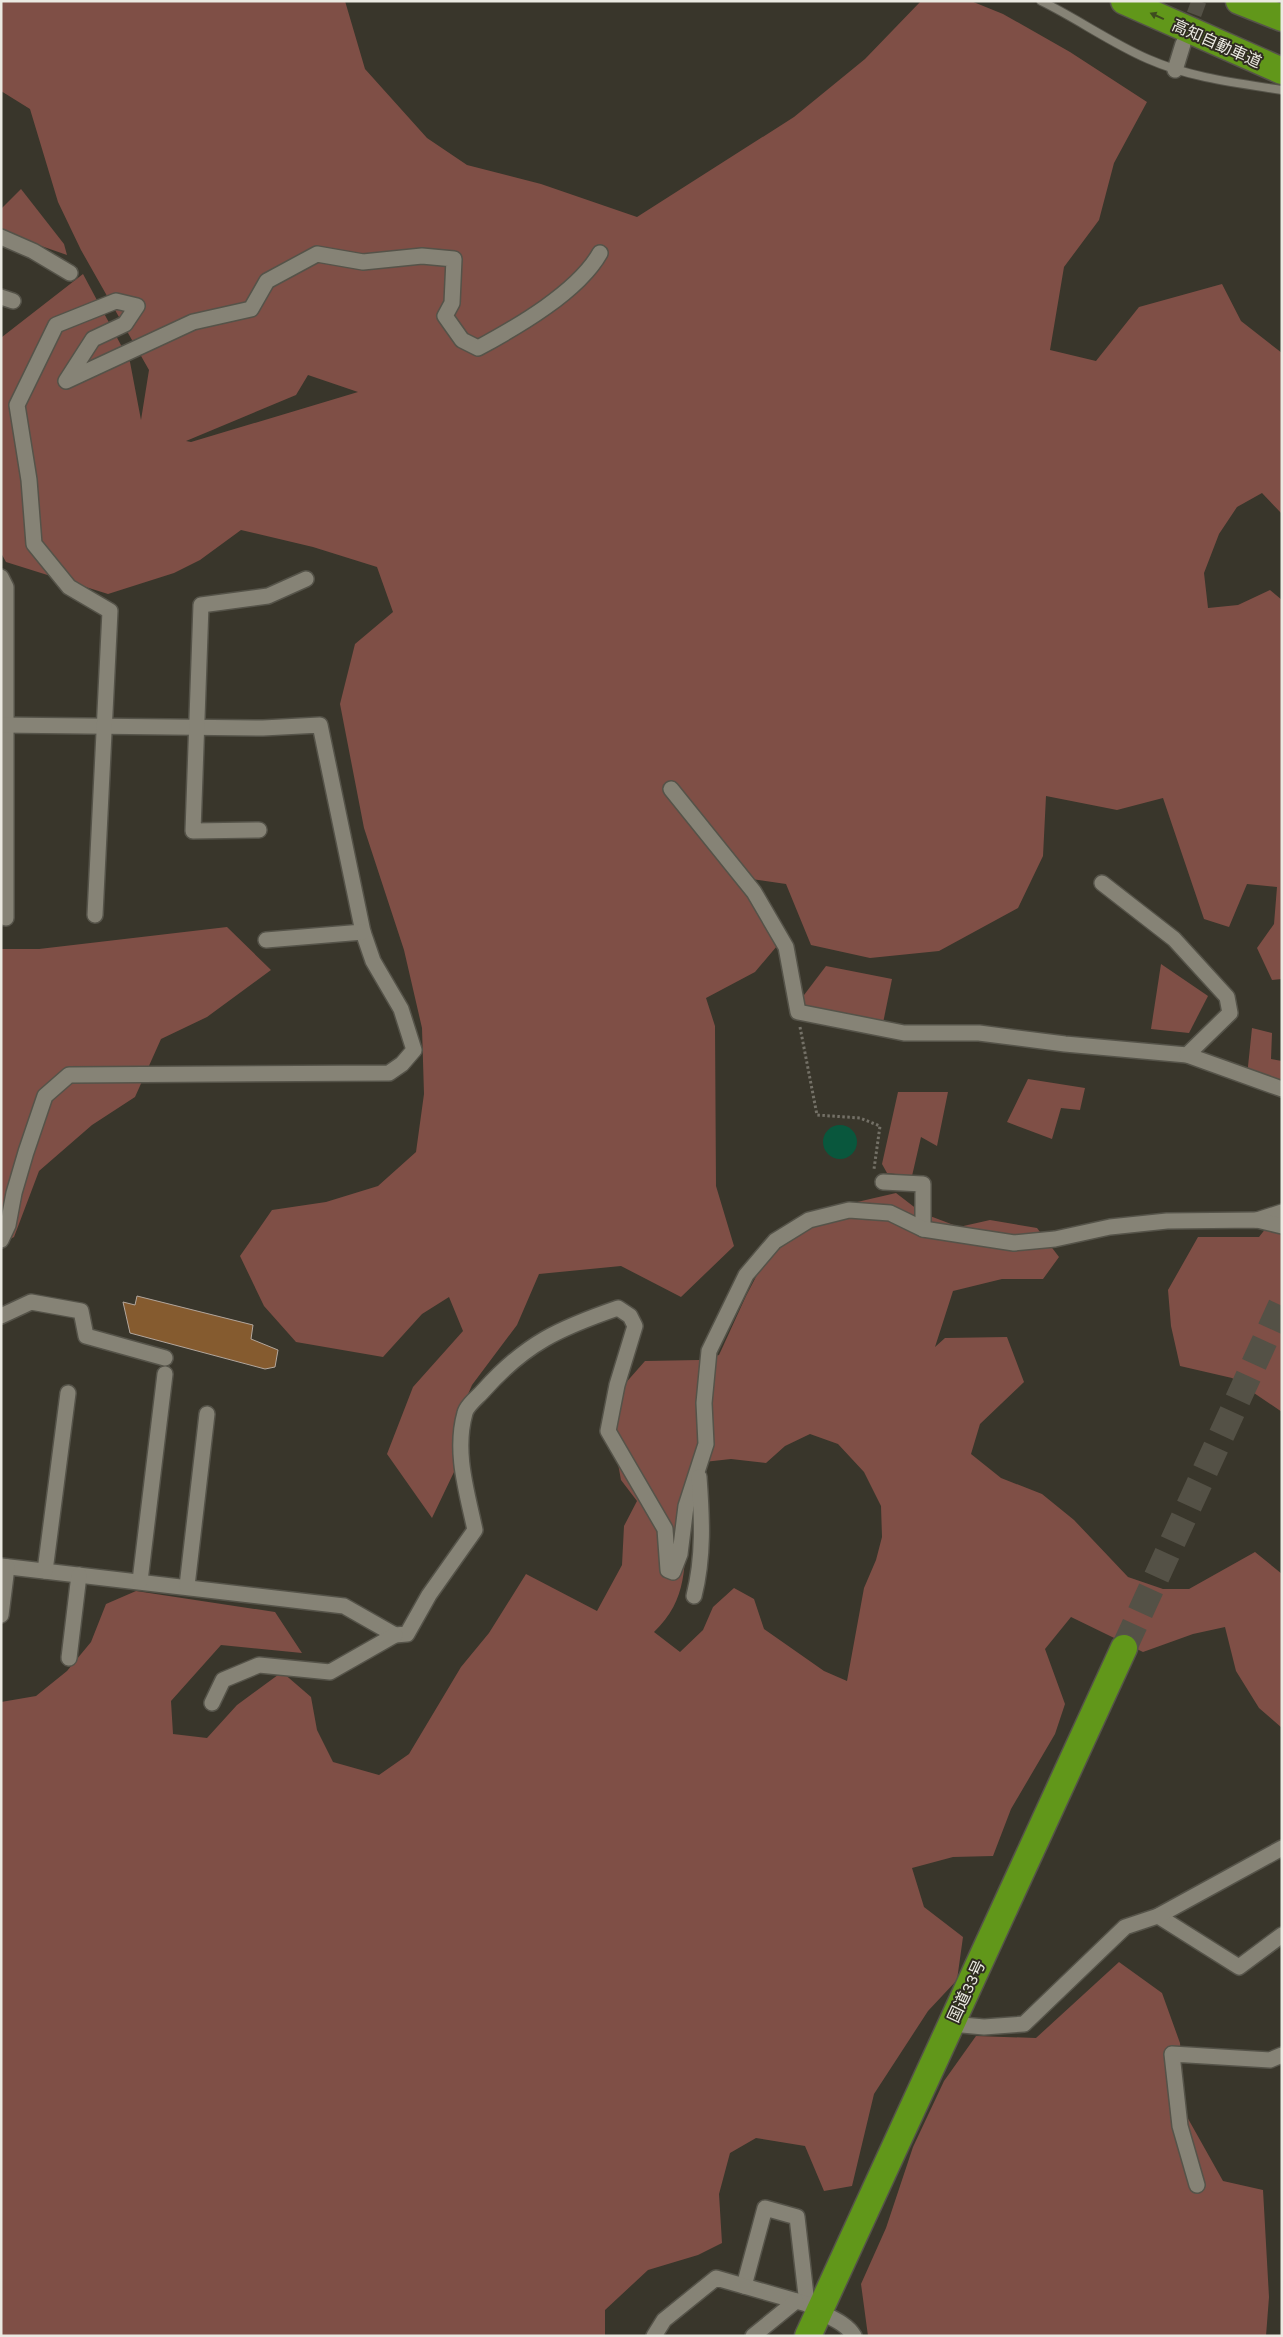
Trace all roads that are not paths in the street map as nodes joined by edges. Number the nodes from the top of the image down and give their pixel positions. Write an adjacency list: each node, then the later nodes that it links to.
1 (1041, 1): 6 (lane)
2 (1124, 1): 7 (highway, 高知自動車道, one-way to 2)
3 (1239, 1): 4 (highway)
4 (1282, 18)
5 (1183, 44): 6 (street)
6 (1175, 70): 8 (lane)
7 (1282, 71)
8 (1282, 90)
9 (1, 237): 11 (street)
10 (600, 253): 15 (street)
11 (70, 272)
12 (1, 577): 14 (street)
13 (306, 579): 16 (street)
14 (3, 725): 15 (street); 21 (street)
15 (105, 726): 16 (street); 20 (street)
16 (197, 726): 18 (street); 22 (street)
17 (670, 788): 24 (street)
18 (259, 830)
19 (1102, 882): 24 (street)
20 (95, 916)
21 (6, 918)
22 (363, 932): 23 (street); 31 (street)
23 (266, 940)
24 (1187, 1054): 25 (street)
25 (1282, 1089)
26 (882, 1182): 30 (street)
27 (1282, 1212): 28 (street)
28 (1258, 1220): 29 (street); 30 (street)
29 (1282, 1226)
30 (923, 1228): 37 (street)
31 (1, 1240)
32 (1, 1316): 33 (street)
33 (165, 1358)
34 (165, 1374): 41 (street)
35 (68, 1393): 39 (street)
36 (207, 1414): 42 (street)
37 (698, 1468): 43 (street); 45 (street)
38 (4, 1566): 39 (street); 44 (street)
39 (45, 1571): 40 (street)
40 (79, 1575): 41 (street); 47 (street)
41 (140, 1581): 42 (street)
42 (187, 1586): 45 (street)
43 (694, 1596)
44 (1, 1615)
45 (395, 1635): 48 (street)
46 (1124, 1648): 52 (highway, 国道33号)
47 (68, 1658)
48 (212, 1703)
49 (1282, 1848): 50 (street)
50 (1158, 1916): 51 (street); 52 (street)
51 (1282, 1935)
52 (951, 2024): 56 (highway, 国道33号)
53 (1282, 2056): 54 (street)
54 (1197, 2185)
55 (744, 2286): 56 (street); 56 (street); 57 (street)
56 (807, 2313): 58 (street); 59 (street)
57 (654, 2336)
58 (753, 2336)
59 (854, 2336)

